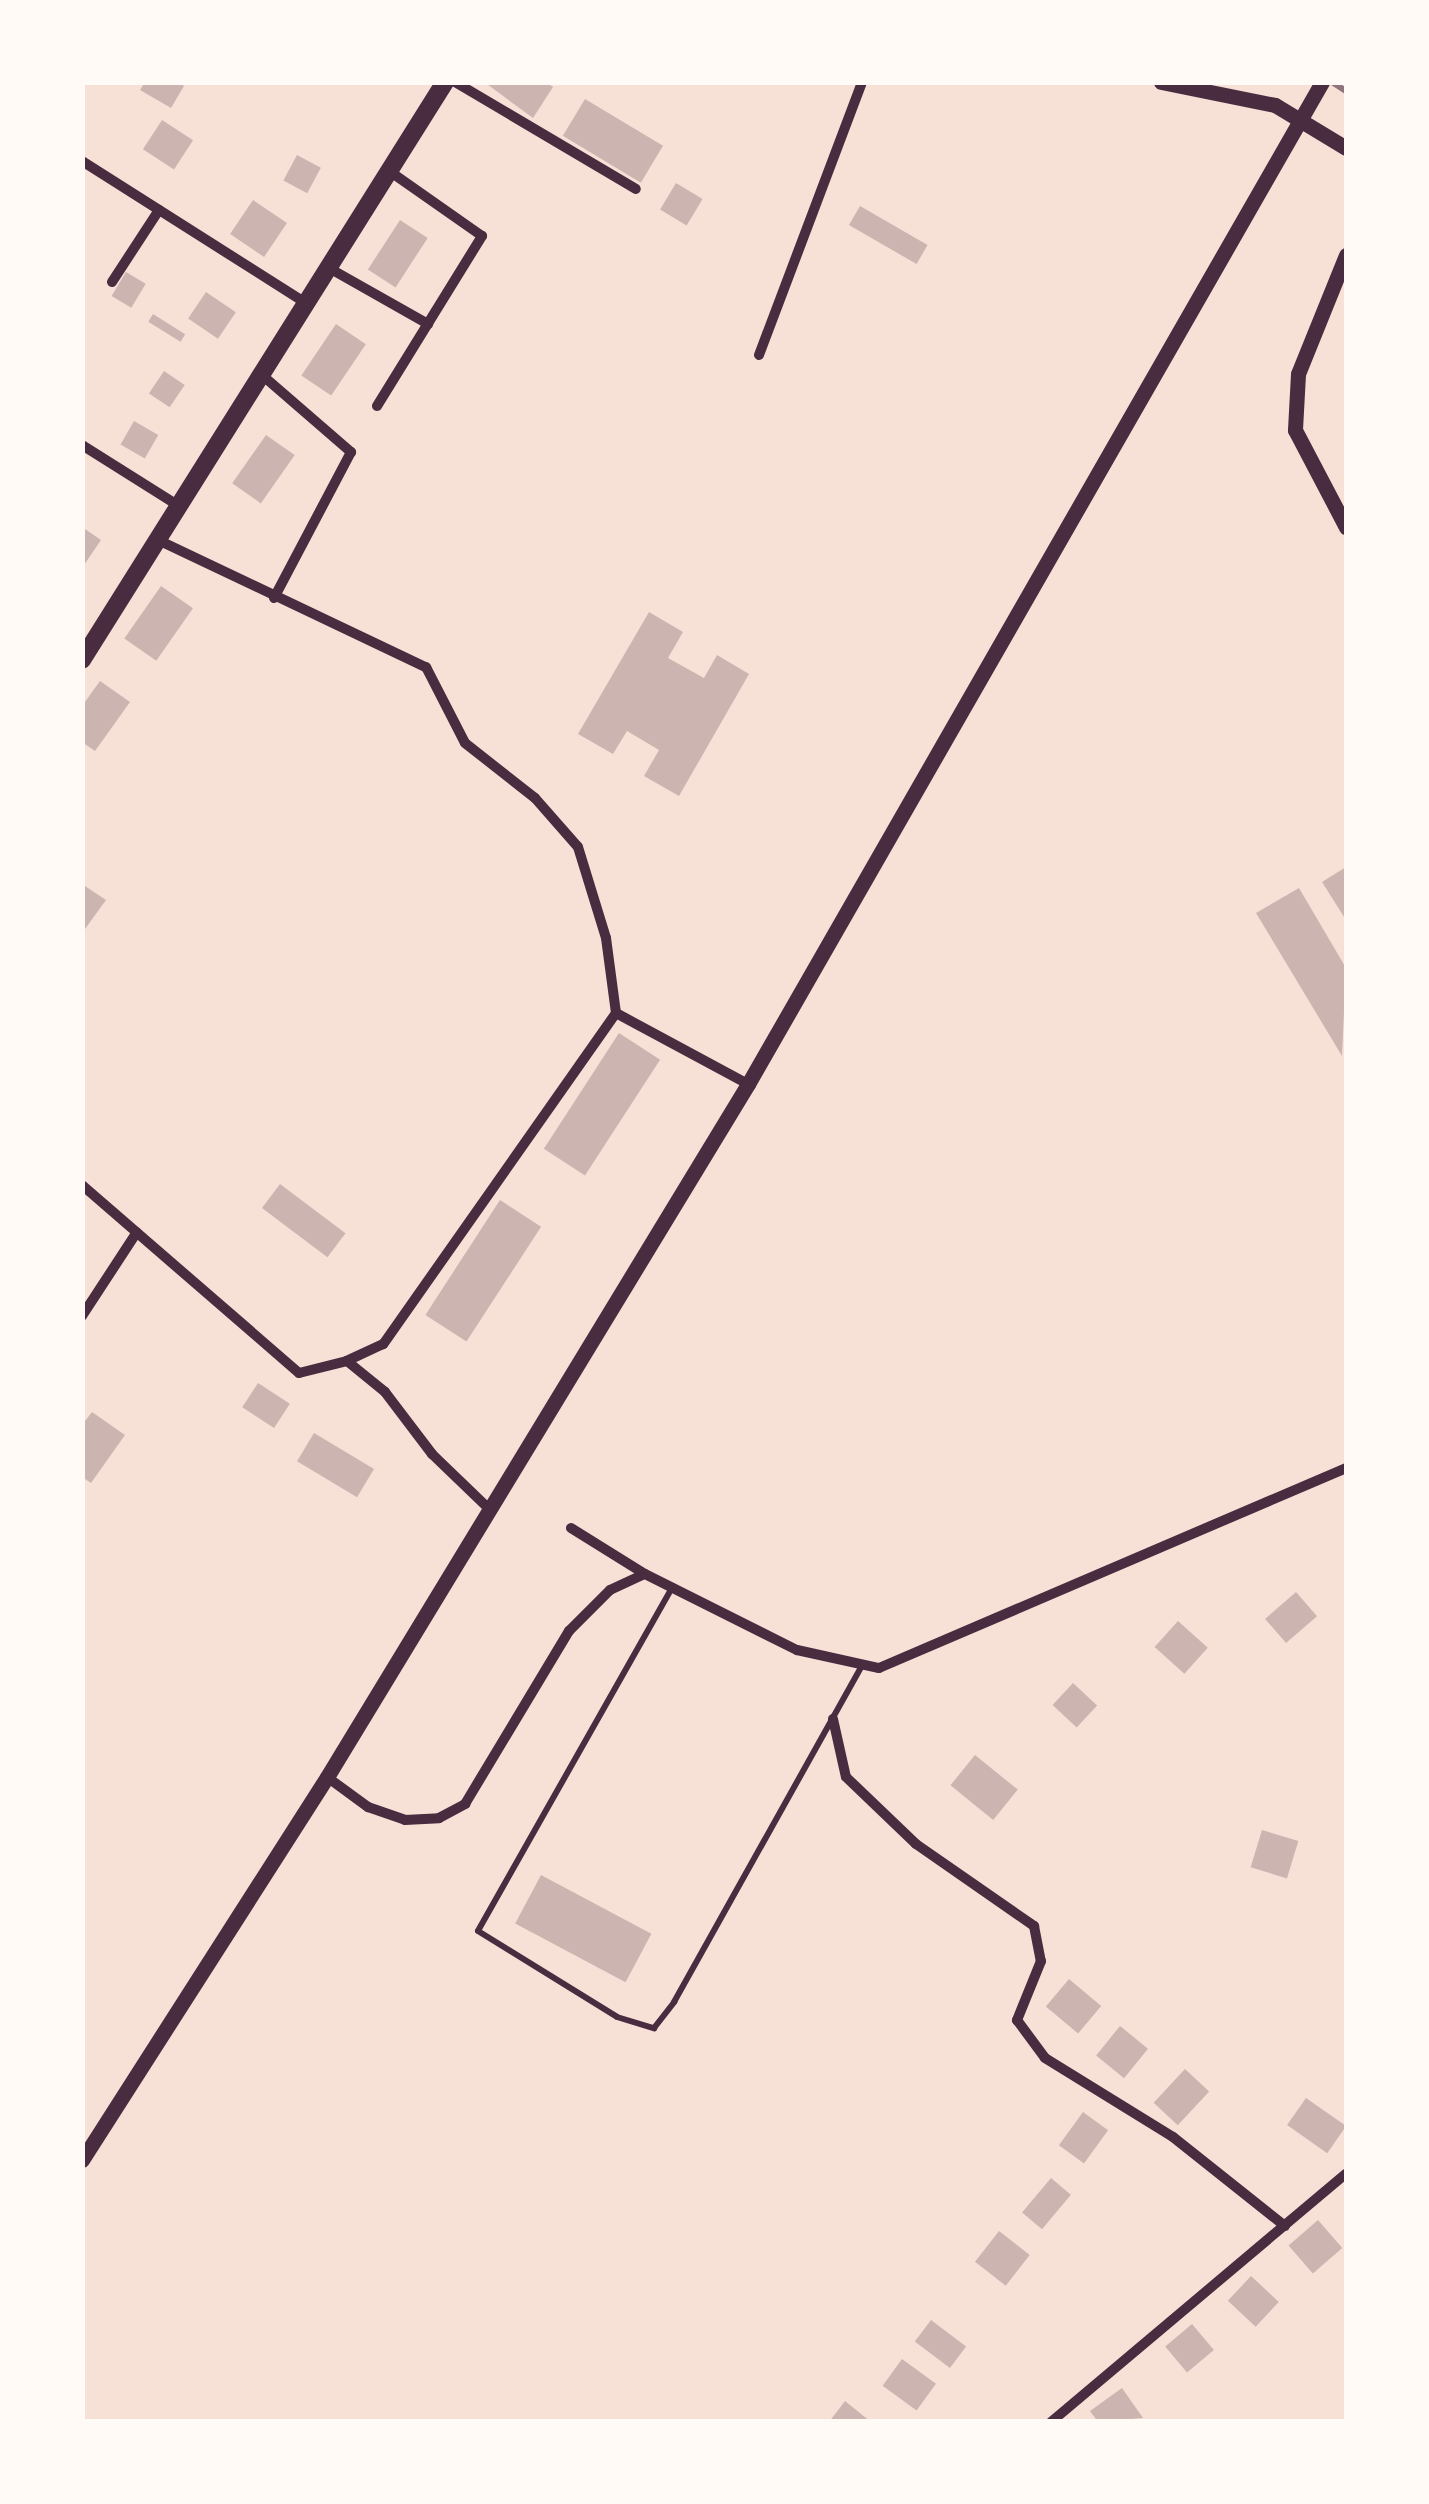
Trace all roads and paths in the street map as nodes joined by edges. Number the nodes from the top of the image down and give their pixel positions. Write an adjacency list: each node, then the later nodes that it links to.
1 (444, 82): 8 (main road)
2 (455, 82): 9 (street)
3 (862, 82): 16 (street)
4 (1160, 82): 6 (street)
5 (1322, 82): 26 (street)
6 (1346, 148)
7 (82, 161): 10 (street)
8 (389, 172): 12 (main road); 15 (street)
9 (636, 189)
10 (159, 210): 13 (street); 14 (street)
11 (1346, 255): 21 (street)
12 (328, 268): 14 (main road); 15 (street)
13 (112, 282)
14 (306, 304): 17 (main road)
15 (428, 324): 18 (street)
16 (758, 355)
17 (262, 375): 20 (main road); 23 (street)
18 (377, 406)
19 (82, 446): 20 (street)
20 (179, 506): 22 (main road)
21 (1346, 527)
22 (158, 540): 23 (street); 24 (main road)
23 (274, 598): 25 (street)
24 (83, 656)
25 (616, 1013): 26 (street); 30 (street)
26 (748, 1084): 32 (street)
27 (82, 1185): 28 (street)
28 (137, 1232): 29 (street); 30 (street)
29 (82, 1316)
30 (347, 1361): 32 (street)
31 (1346, 1468): 36 (street)
32 (486, 1506): 38 (street)
33 (572, 1528): 34 (street)
34 (645, 1574): 35 (street); 38 (street)
35 (673, 1586): 36 (street); 37 (lane)
36 (862, 1664): 37 (lane)
37 (833, 1719): 41 (street)
38 (327, 1777): 39 (street)
39 (82, 2160)
40 (1346, 2174): 41 (street)
41 (1285, 2226): 42 (street)
42 (1051, 2422)

